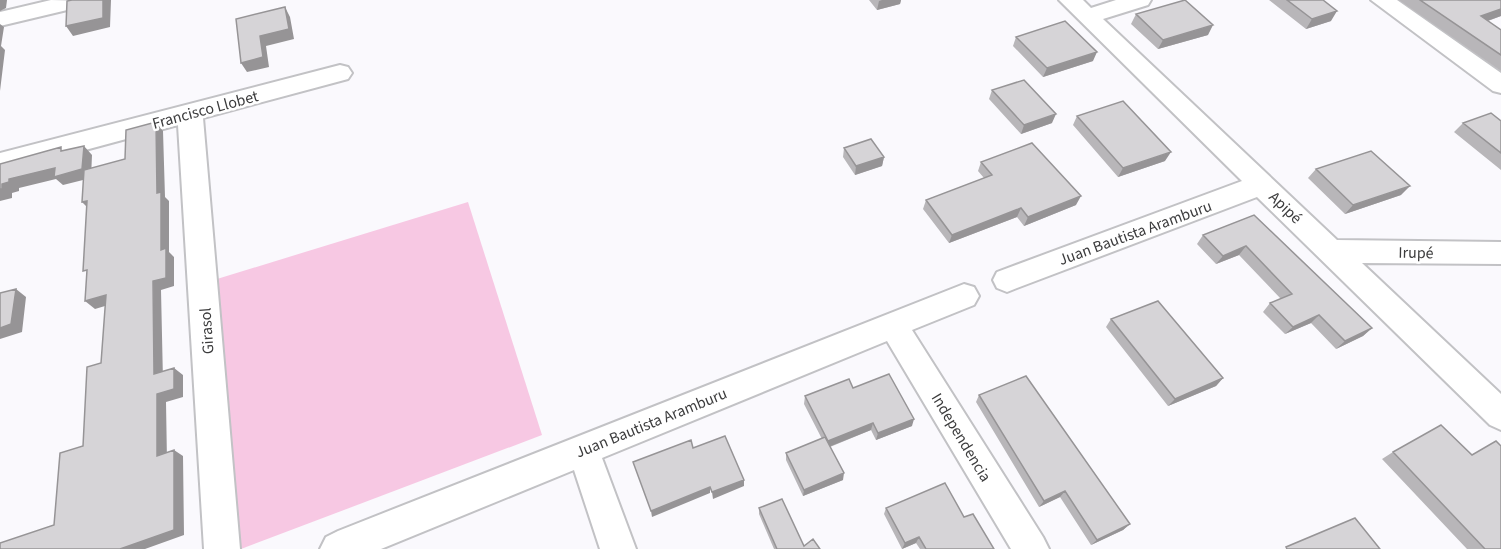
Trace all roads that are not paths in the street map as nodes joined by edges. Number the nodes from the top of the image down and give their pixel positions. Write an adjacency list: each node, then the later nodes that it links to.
1 (1140, 0): 4 (street)
2 (1382, 0): 7 (street)
3 (76, 2): 5 (street)
4 (1079, 8): 10 (street, Apipé)
5 (0, 19)
6 (340, 73): 8 (street, Francisco Llobet)
7 (1501, 85)
8 (190, 113): 9 (street, Francisco Llobet); 18 (street, Girasol)
9 (0, 163)
10 (1263, 184): 11 (street, Apipé); 13 (street, Juan Bautista Aramburu)
11 (1331, 250): 12 (street, Irupé); 16 (street, Apipé)
12 (1501, 254)
13 (1007, 280)
14 (964, 296): 15 (street, Juan Bautista Aramburu)
15 (893, 325): 17 (street, Juan Bautista Aramburu); 21 (street, Independencia)
16 (1501, 415)
17 (583, 449): 19 (street, Juan Bautista Aramburu); 20 (street)
18 (222, 549)
19 (338, 549)
20 (618, 549)
21 (1031, 549)

